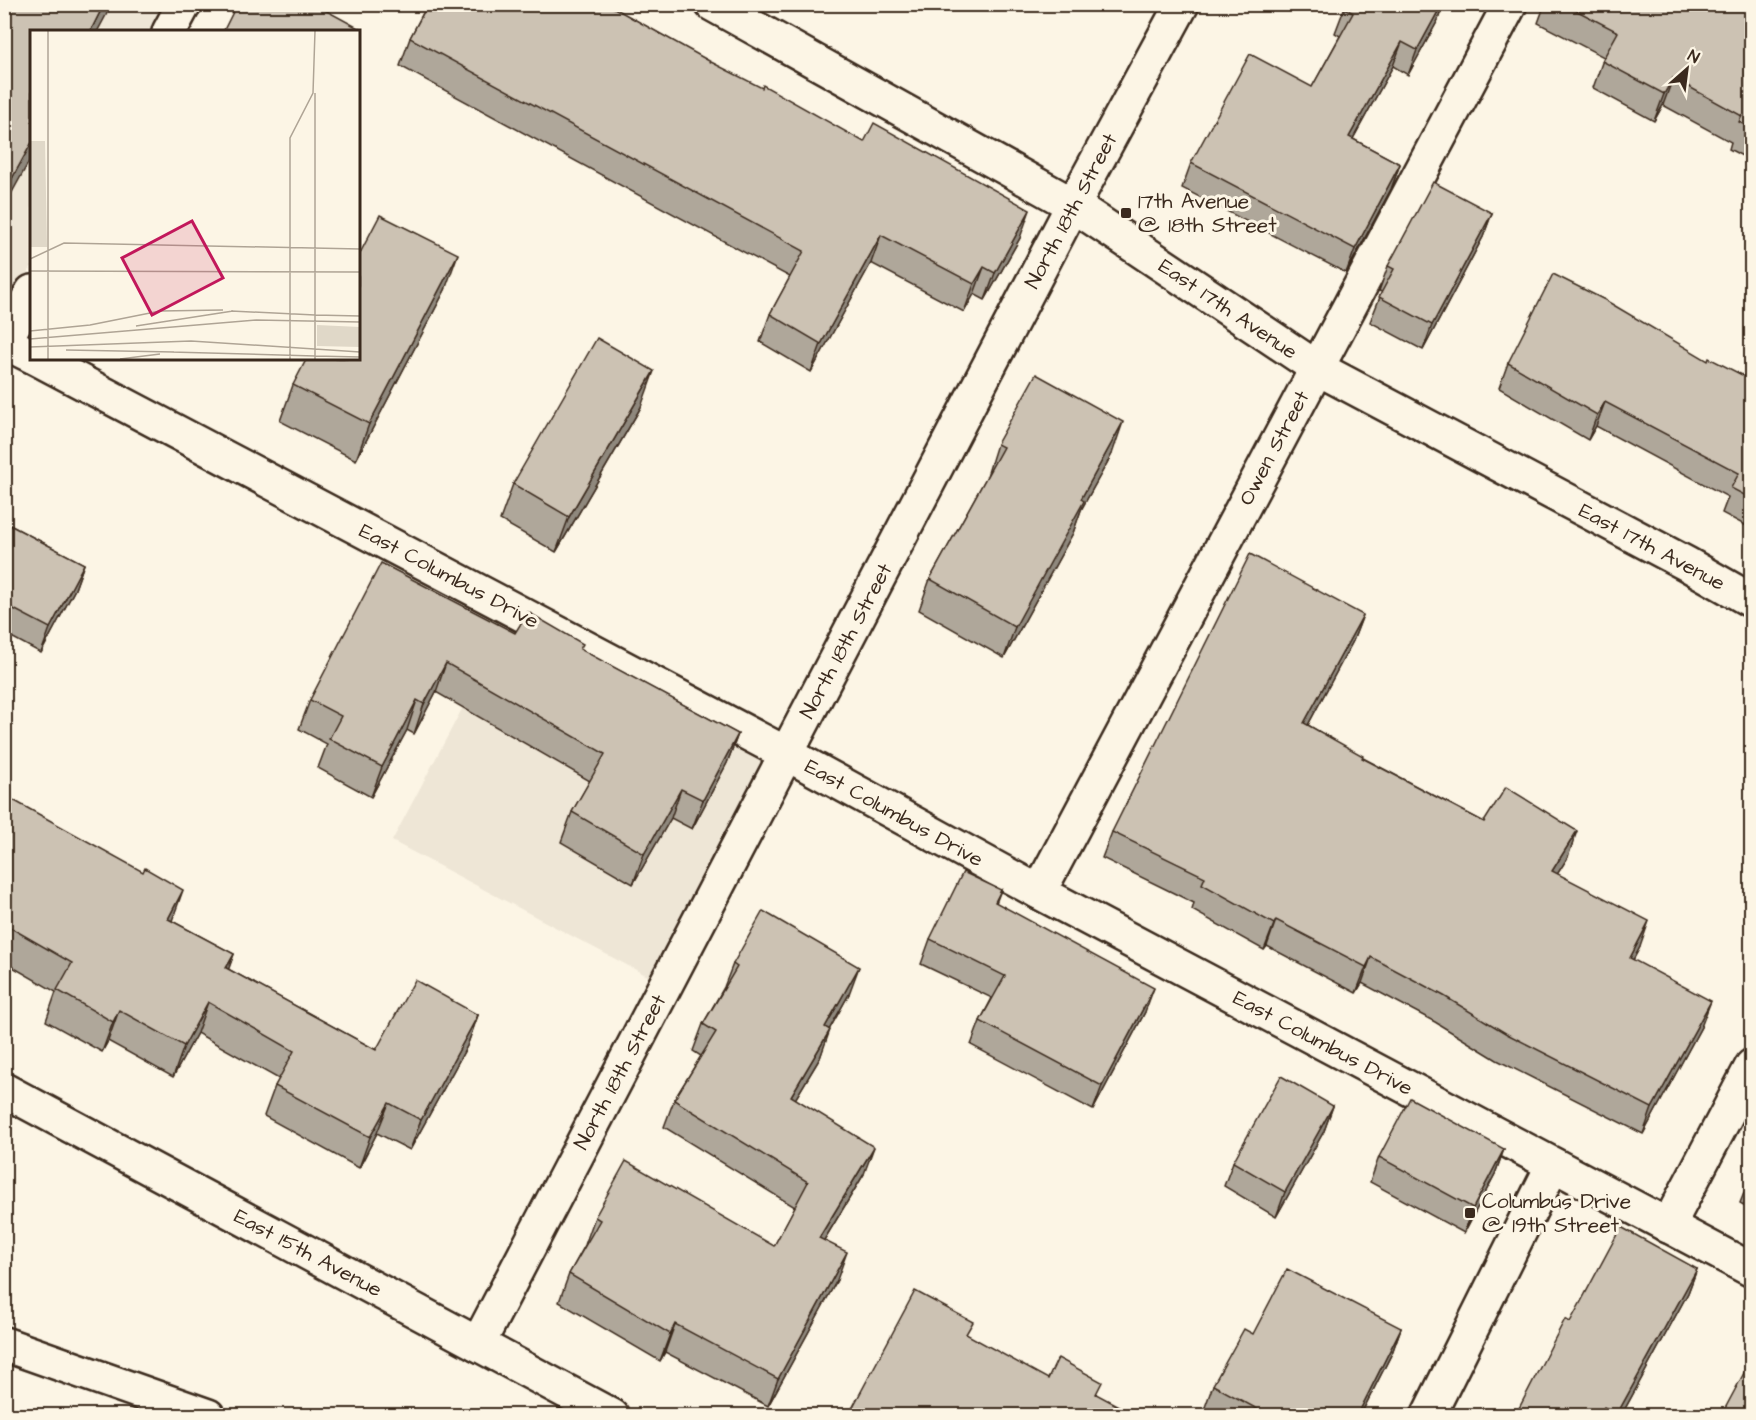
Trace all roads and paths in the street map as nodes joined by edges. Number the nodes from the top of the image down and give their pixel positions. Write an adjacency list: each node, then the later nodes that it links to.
1 (184, 4): 5 (street)
2 (712, 4): 6 (street, East 17th Avenue)
3 (1182, 4): 6 (street, North 18th Street)
4 (1510, 4): 11 (street, Owen Street)
5 (170, 30)
6 (1073, 205): 11 (street, East 17th Avenue); 13 (street, North 18th Street)
7 (30, 296): 8 (street)
8 (5, 342): 9 (street)
9 (30, 355)
10 (40, 360): 13 (street, East Columbus Drive)
11 (1317, 368): 12 (street, East 17th Avenue); 14 (street, Owen Street)
12 (1752, 601)
13 (787, 754): 14 (street, East Columbus Drive); 21 (street, North 18th Street)
14 (1039, 892): 17 (street, East Columbus Drive)
15 (1752, 1066): 18 (street)
16 (4, 1090): 21 (street, East 15th Avenue)
17 (1553, 1166): 18 (street, East Columbus Drive); 24 (street)
18 (1668, 1226): 19 (street, East Columbus Drive)
19 (1752, 1270)
20 (4, 1344): 22 (street)
21 (478, 1344): 23 (street, East 15th Avenue)
22 (208, 1416)
23 (612, 1416)
24 (1428, 1416)

